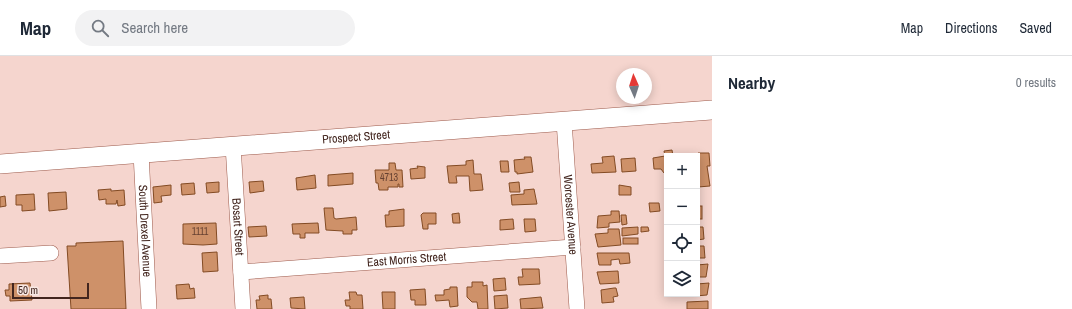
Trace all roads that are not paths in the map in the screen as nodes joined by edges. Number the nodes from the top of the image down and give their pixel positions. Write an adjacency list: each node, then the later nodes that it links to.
1 (712, 110): 2 (main road, Prospect Street)
2 (564, 121): 3 (main road, Prospect Street); 6 (street, Worcester Avenue)
3 (233, 145): 4 (main road, Prospect Street); 9 (street, Bosart Street)
4 (141, 153): 5 (main road, Prospect Street); 10 (street, South Drexel Avenue)
5 (0, 164)
6 (573, 247): 9 (street, East Morris Street); 12 (street, Worcester Avenue)
7 (51, 253): 8 (street)
8 (0, 256)
9 (241, 272): 11 (street, Bosart Street)
10 (148, 309)
11 (243, 309)
12 (577, 309)

